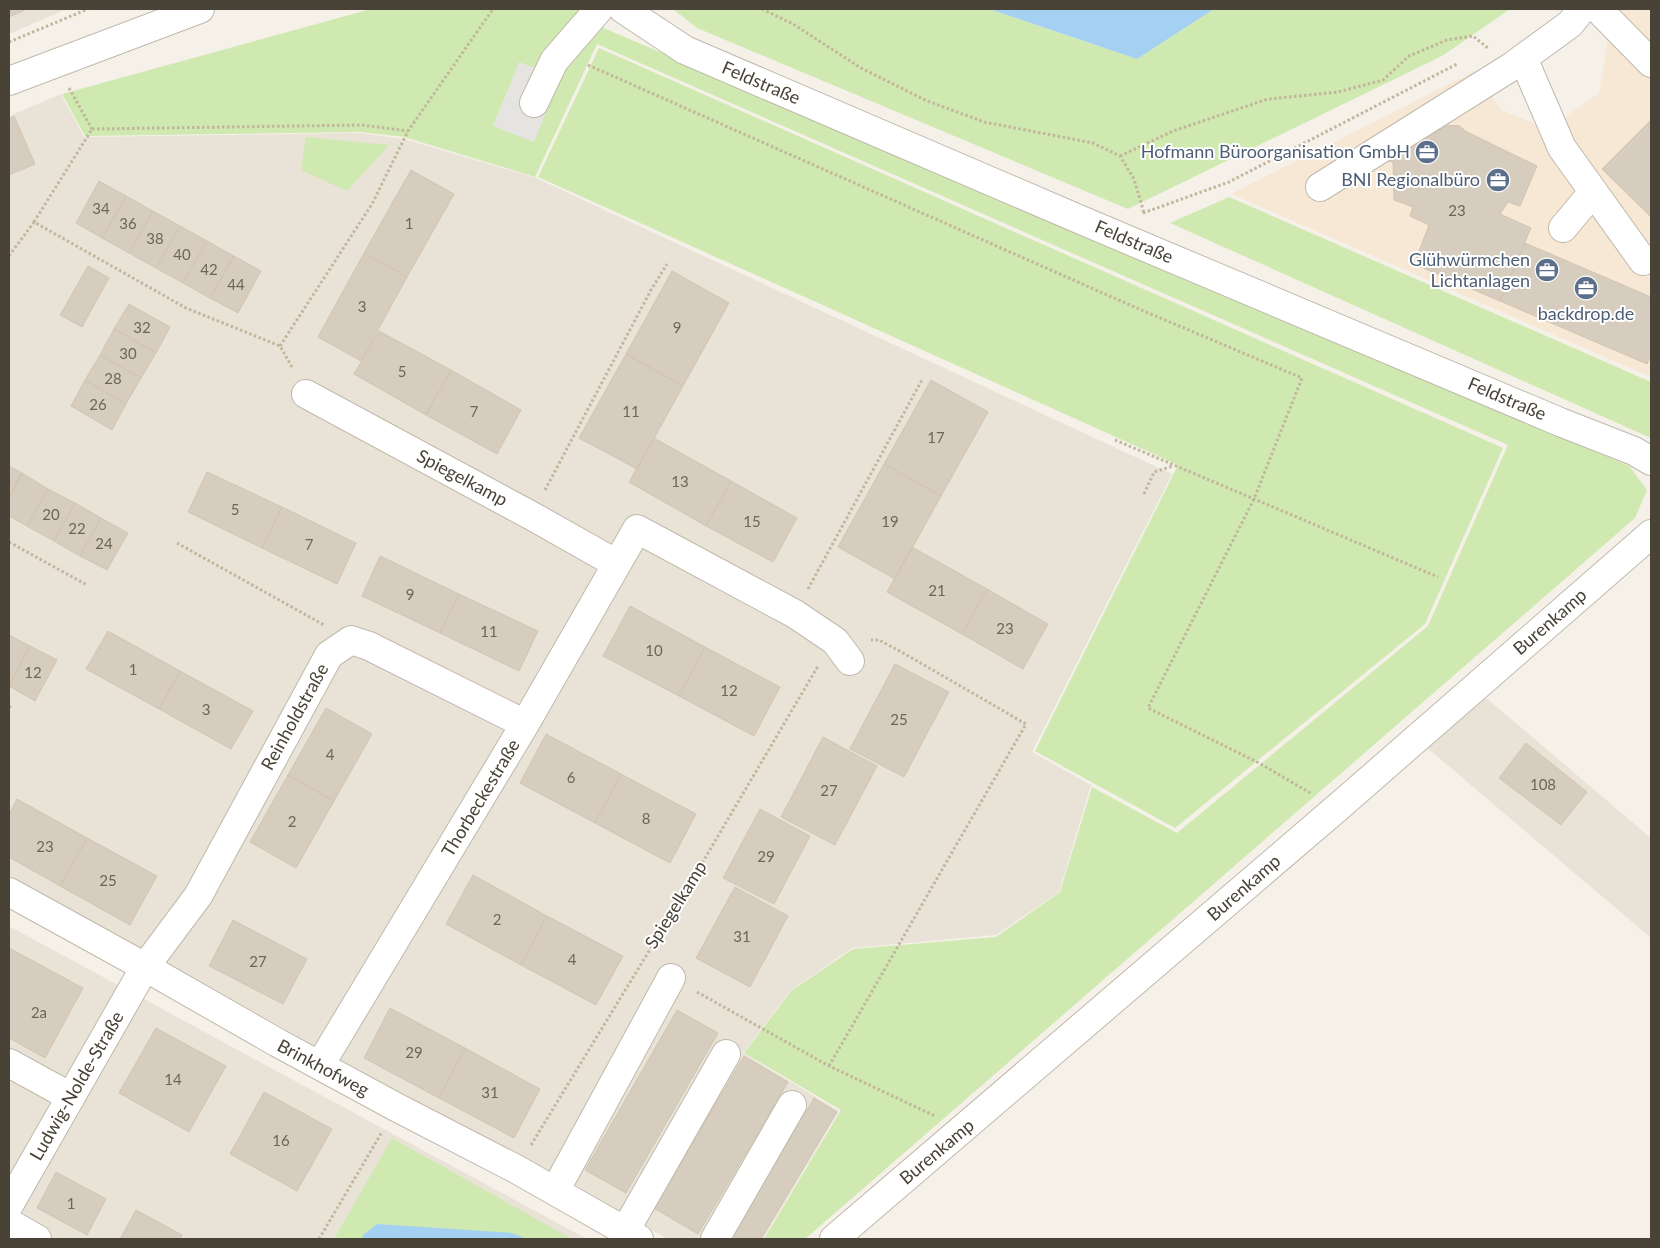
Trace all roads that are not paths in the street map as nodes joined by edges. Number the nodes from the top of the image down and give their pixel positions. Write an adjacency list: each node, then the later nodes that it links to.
1 (200, 9): 8 (street)
2 (599, 9): 9 (street)
3 (623, 9): 15 (street, Feldstraße)
4 (1582, 9): 6 (street)
5 (1598, 9): 7 (street)
6 (1517, 62): 10 (street); 11 (street)
7 (1651, 63)
8 (9, 81)
9 (534, 103)
10 (1320, 187)
11 (1593, 192): 12 (street); 13 (street)
12 (1563, 228)
13 (1643, 261)
14 (306, 394): 17 (street, Spiegelkamp)
15 (1651, 461)
16 (1651, 534): 34 (street, Burenkamp)
17 (617, 564): 18 (street, Thorbeckestraße); 19 (street, Thorbeckestraße)
18 (843, 651)
19 (525, 724): 21 (street, Reinholdstraße); 25 (street, Thorbeckestraße)
20 (9, 892): 21 (street, Brinkhofweg)
21 (145, 967): 25 (street, Brinkhofweg); 26 (street, Ludwig-Nolde-Straße)
22 (672, 978): 28 (street)
23 (726, 1054): 31 (street)
24 (9, 1063): 26 (street)
25 (320, 1065): 28 (street, Brinkhofweg)
26 (71, 1097): 29 (street, Ludwig-Nolde-Straße)
27 (792, 1105): 33 (street)
28 (555, 1191): 31 (street, Brinkhofweg)
29 (9, 1204)
30 (9, 1223): 32 (street)
31 (632, 1235)
32 (37, 1239)
33 (715, 1239)
34 (834, 1239)

